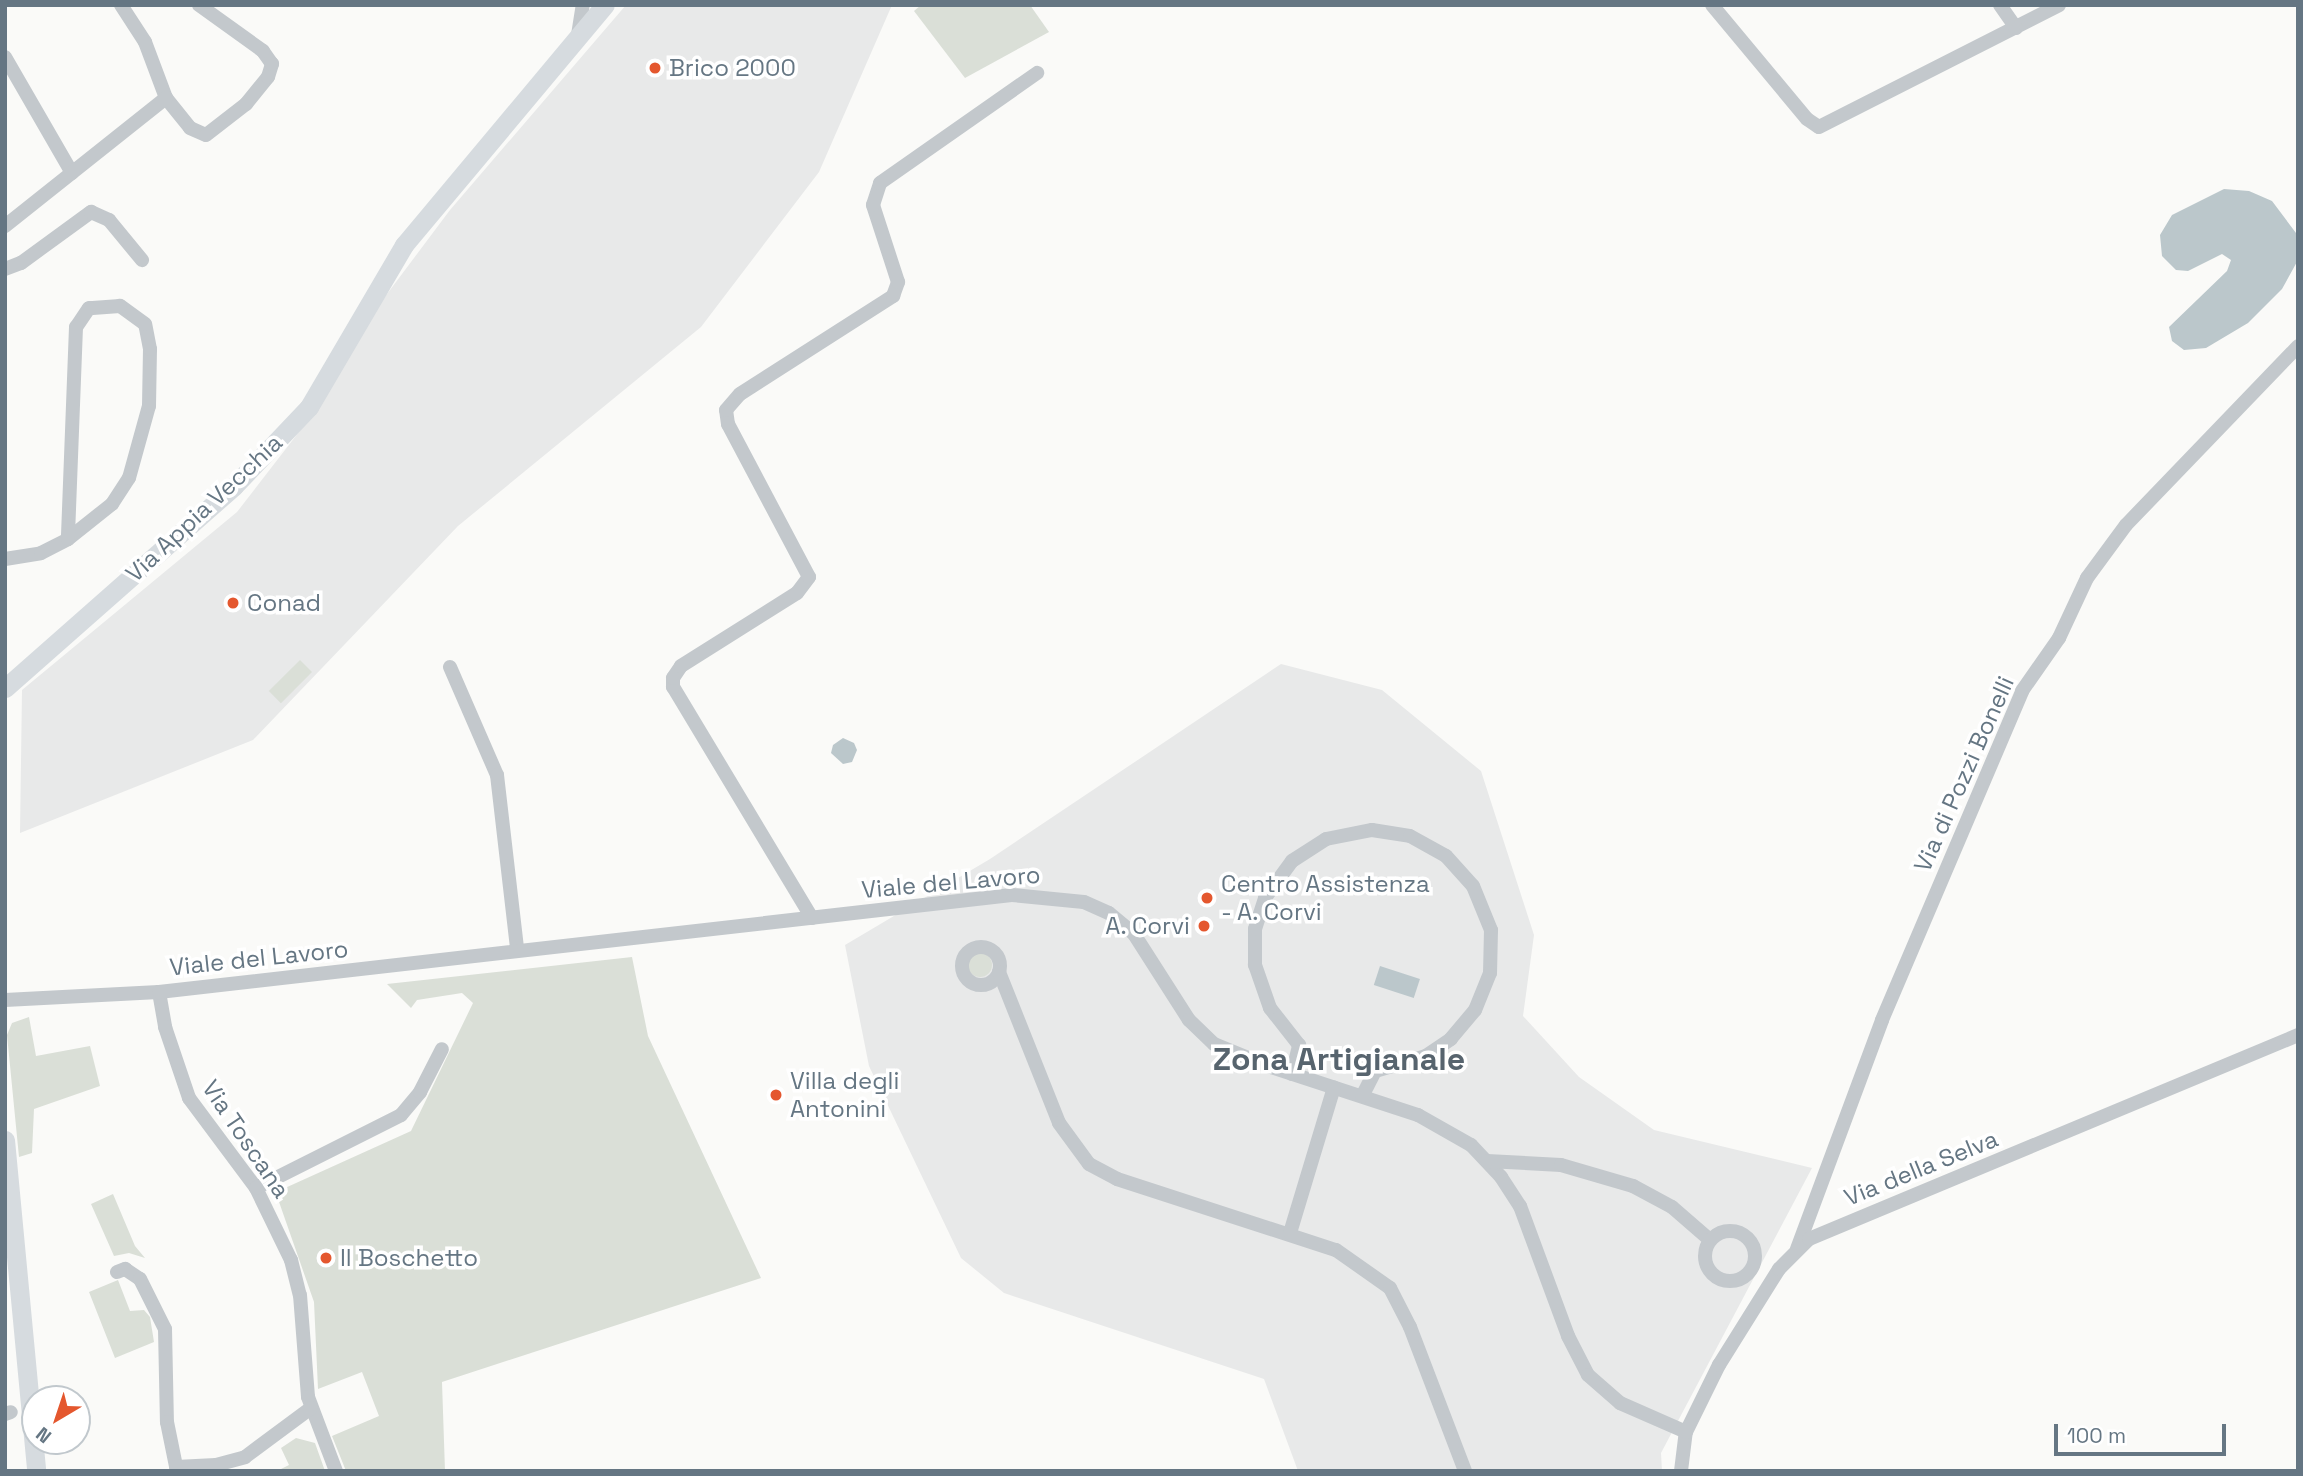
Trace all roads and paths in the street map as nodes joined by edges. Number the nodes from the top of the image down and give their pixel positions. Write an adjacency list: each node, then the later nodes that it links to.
1 (121, 5): 12 (street)
2 (199, 5): 12 (street)
3 (605, 5): 9 (main road, Via Appia Vecchia)
4 (1712, 5): 8 (street)
5 (2000, 5): 8 (street)
6 (2059, 5): 8 (street)
7 (584, 7): 9 (street)
8 (2016, 28)
9 (578, 36): 21 (main road, Via Appia Vecchia)
10 (5, 57): 13 (street)
11 (1037, 73): 22 (street)
12 (166, 98): 13 (street)
13 (72, 173): 14 (street)
14 (5, 226)
15 (142, 260): 16 (street)
16 (5, 269)
17 (2298, 346): 38 (street, Via di Pozzi Bonelli)
18 (68, 539): 18 (street); 19 (street)
19 (5, 559)
20 (450, 667): 23 (street)
21 (5, 688)
22 (812, 918): 23 (street, Viale del Lavoro); 29 (street, Viale del Lavoro)
23 (517, 949): 25 (street, Viale del Lavoro)
24 (999, 972): 36 (street)
25 (159, 992): 26 (street, Viale del Lavoro); 35 (street, Via Toscana)
26 (5, 1000)
27 (2298, 1035): 38 (street, Via della Selva)
28 (442, 1049): 35 (street)
29 (1292, 1074): 30 (street, Viale del Lavoro); 31 (street)
30 (1334, 1087): 31 (street, Viale del Lavoro); 36 (street)
31 (1362, 1096): 33 (street, Viale del Lavoro)
32 (5, 1140): 34 (main road)
33 (1487, 1161): 37 (street); 41 (street, Viale del Lavoro)
34 (7, 1181): 43 (main road)
35 (256, 1188): 40 (street, Via Toscana)
36 (1290, 1233): 45 (street)
37 (1710, 1240)
38 (1797, 1248): 41 (street, Via della Selva)
39 (117, 1272): 42 (street)
40 (312, 1408): 42 (street); 44 (street, Via Toscana)
41 (1686, 1432): 46 (street, Via della Selva)
42 (177, 1469)
43 (36, 1471)
44 (336, 1471)
45 (1465, 1471)
46 (1681, 1471)

